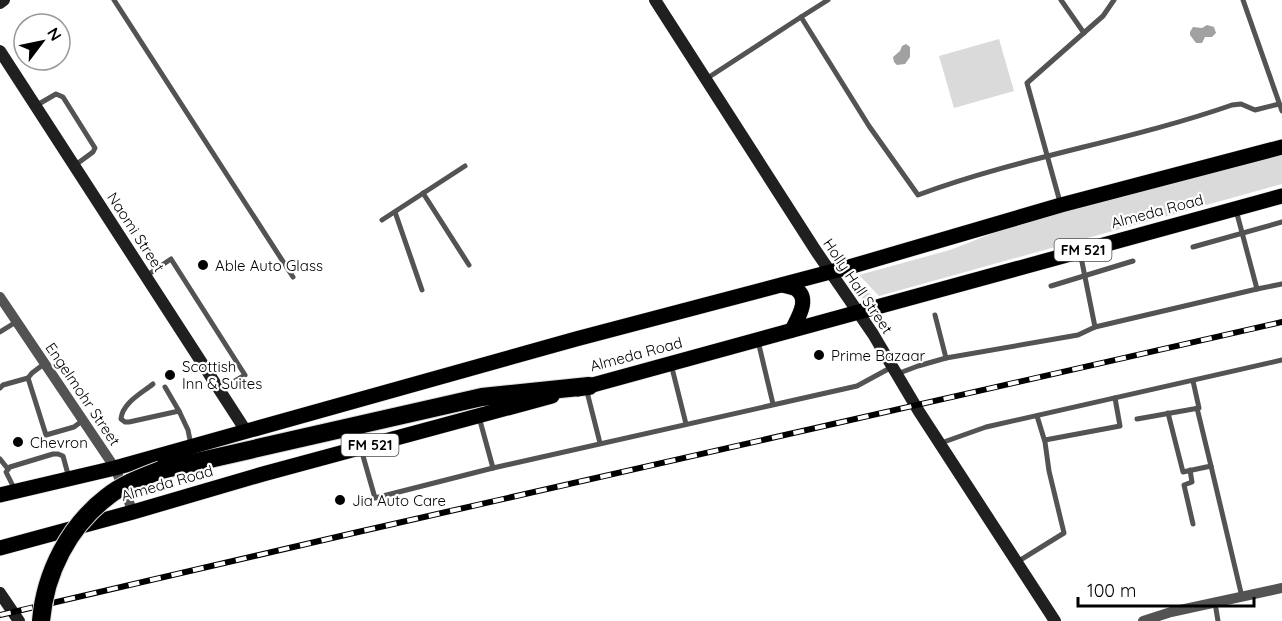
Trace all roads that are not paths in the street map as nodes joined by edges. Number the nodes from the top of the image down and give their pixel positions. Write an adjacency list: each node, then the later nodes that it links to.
1 (114, 0): 33 (lane)
2 (655, 0): 10 (street, Holly Hall Street)
3 (828, 0): 7 (lane)
4 (1061, 0): 8 (lane)
5 (1114, 0): 8 (lane)
6 (1243, 0): 11 (lane)
7 (801, 17): 10 (lane); 15 (lane)
8 (1084, 33): 15 (lane)
9 (0, 51): 12 (street, Naomi Street)
10 (706, 79): 30 (street, Holly Hall Street)
11 (1279, 104): 13 (lane); 15 (lane)
12 (36, 106): 16 (street, Naomi Street); 16 (lane)
13 (1282, 111)
14 (1282, 147): 20 (main road, Almeda Road)
15 (1048, 155): 20 (lane)
16 (74, 166): 32 (street, Naomi Street)
17 (465, 166): 18 (lane)
18 (423, 193): 22 (lane); 29 (lane)
19 (1282, 196): 21 (main road, Almeda Road / FM 521)
20 (1061, 205): 30 (main road, Almeda Road)
21 (1235, 208): 25 (lane); 27 (main road, Almeda Road / FM 521)
22 (395, 212): 23 (lane); 38 (lane)
23 (382, 220)
24 (1282, 222): 25 (lane)
25 (1242, 233): 26 (lane); 37 (lane)
26 (1193, 247)
27 (1080, 251): 31 (lane); 40 (main road, Almeda Road / FM 521)
28 (1133, 261): 31 (lane)
29 (469, 265)
30 (831, 272): 35 (main road, Almeda Road); 40 (street, Holly Hall Street)
31 (1085, 275): 36 (lane); 43 (lane)
32 (146, 276): 58 (street, Naomi Street); 58 (lane)
33 (293, 277)
34 (1282, 284): 37 (lane)
35 (782, 285): 44 (main road); 69 (main road, Almeda Road)
36 (1051, 286)
37 (1257, 289): 43 (lane)
38 (422, 290)
39 (0, 297): 42 (street, Engelmohr Street)
40 (858, 312): 44 (main road, Almeda Road / FM 521); 51 (street, Holly Hall Street)
41 (935, 315): 47 (lane)
42 (16, 322): 45 (lane); 50 (street, Engelmohr Street)
43 (1095, 327): 47 (lane)
44 (792, 330): 46 (main road, Almeda Road / FM 521)
45 (0, 333)
46 (758, 339): 49 (main road, Almeda Road / FM 521); 60 (lane)
47 (946, 358): 51 (lane)
48 (1282, 360): 53 (lane)
49 (671, 363): 55 (main road, Almeda Road / FM 521); 68 (lane)
50 (44, 364): 52 (lane); 67 (street, Engelmohr Street)
51 (895, 370): 60 (lane); 72 (street, Holly Hall Street)
52 (28, 378): 57 (lane); 67 (lane)
53 (1193, 381): 59 (lane); 61 (lane)
54 (153, 384): 62 (lane)
55 (587, 386): 64 (main road, Almeda Road / FM 521); 71 (lane); 93 (highway, bridge)
56 (165, 387): 62 (lane)
57 (0, 388)
58 (220, 390): 69 (street, Naomi Street)
59 (1115, 398): 65 (lane); 70 (lane)
60 (773, 404): 68 (lane)
61 (1197, 408): 63 (lane); 76 (lane)
62 (179, 411): 73 (lane)
63 (1168, 413): 66 (lane); 80 (lane)
64 (479, 416): 74 (main road, Almeda Road / FM 521); 78 (lane)
65 (1037, 416): 70 (lane); 72 (lane)
66 (1137, 419)
67 (83, 421): 77 (street, Engelmohr Street)
68 (686, 424): 71 (lane)
69 (246, 430): 73 (main road, Almeda Road)
70 (1045, 440): 87 (lane)
71 (600, 443): 78 (lane)
72 (941, 443): 87 (street, Holly Hall Street)
73 (191, 446): 77 (main road, Almeda Road)
74 (360, 447): 78 (lane); 84 (main road, Almeda Road / FM 521)
75 (0, 459): 79 (lane)
76 (1211, 466): 80 (lane); 90 (lane)
77 (115, 468): 81 (main road, Almeda Road); 84 (street, Engelmohr Street)
78 (493, 468)
79 (8, 469): 81 (lane); 82 (lane)
80 (1190, 470): 85 (lane)
81 (69, 478): 82 (main road, Almeda Road)
82 (16, 491): 83 (main road, Almeda Road)
83 (0, 493)
84 (133, 512): 86 (main road, Almeda Road / FM 521)
85 (1193, 524)
86 (0, 548)
87 (1017, 562): 94 (street, Holly Hall Street)
88 (1282, 588): 90 (street)
89 (0, 593): 92 (street)
90 (1242, 597): 91 (street)
91 (1215, 603): 95 (street); 96 (lane)
92 (19, 621)
93 (41, 621)
94 (1055, 621)
95 (1143, 621)
96 (1218, 621)

